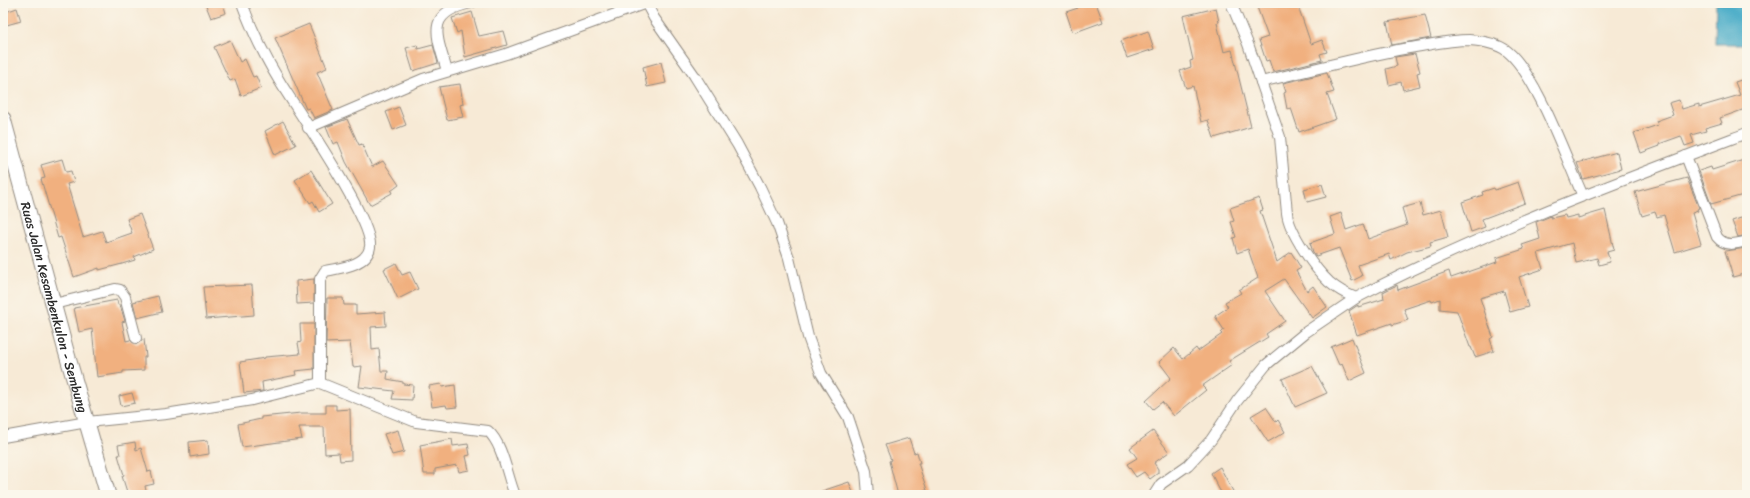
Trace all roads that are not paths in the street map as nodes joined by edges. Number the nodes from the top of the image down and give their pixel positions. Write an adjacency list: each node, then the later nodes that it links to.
1 (242, 3): 8 (street)
2 (471, 3): 5 (street)
3 (646, 3): 5 (street); 21 (street)
4 (1231, 3): 6 (street)
5 (447, 71): 8 (street)
6 (1262, 82): 11 (street); 13 (street)
7 (3, 119): 14 (main road, Ruas Jalan Kesambenkulon - Sembung)
8 (308, 128): 16 (street)
9 (1747, 134): 10 (street)
10 (1686, 156): 11 (street); 12 (street)
11 (1583, 196): 13 (street)
12 (1747, 241)
13 (1356, 298): 22 (street)
14 (54, 304): 15 (street); 17 (main road, Ruas Jalan Kesambenkulon - Sembung)
15 (136, 338)
16 (320, 383): 17 (street); 20 (street)
17 (87, 422): 18 (street); 19 (main road, Ruas Jalan Kesambenkulon - Sembung)
18 (3, 437)
19 (108, 495)
20 (515, 495)
21 (868, 495)
22 (1154, 495)

